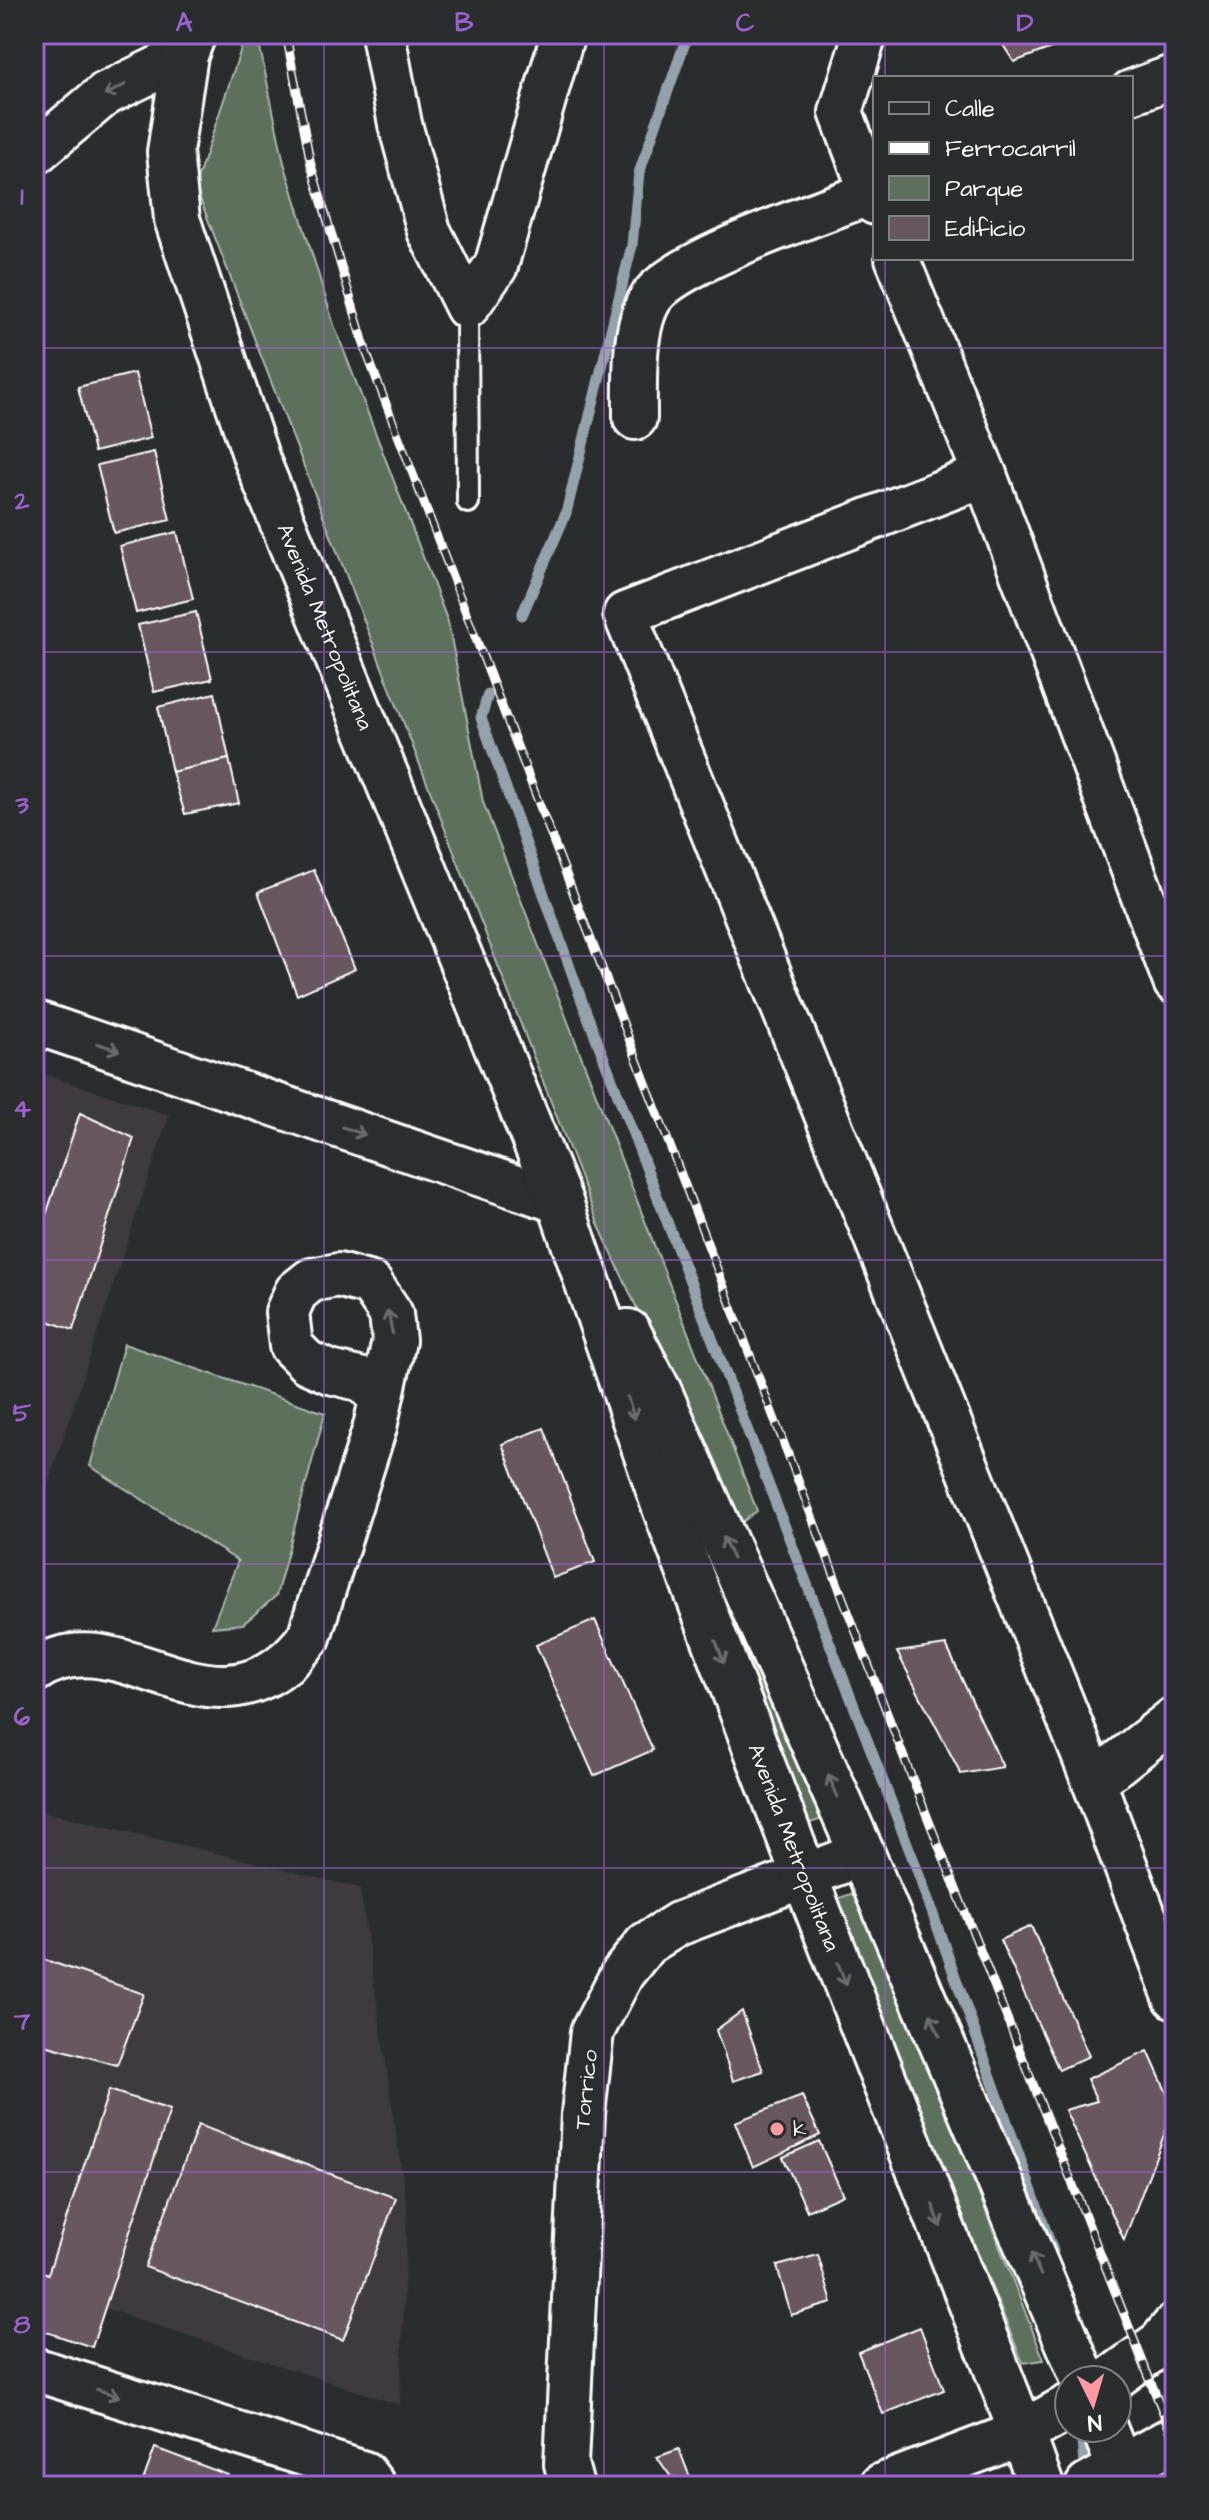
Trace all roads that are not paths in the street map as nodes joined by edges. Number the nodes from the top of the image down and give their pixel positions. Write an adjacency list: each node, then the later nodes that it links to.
1 (383, 34): 10 (street)
2 (563, 34): 10 (street)
3 (865, 34): 8 (street)
4 (189, 45): 7 (street, one-way to 7); 16 (street, Avenida Metropolitana)
5 (1175, 76): 6 (street)
6 (1133, 91)
7 (34, 154)
8 (873, 198): 11 (street)
9 (898, 260): 12 (street)
10 (467, 307): 13 (lane)
11 (635, 418)
12 (985, 475): 14 (street); 20 (street)
13 (468, 502)
14 (1175, 982)
15 (34, 1022): 16 (street, one-way to 16)
16 (560, 1202): 21 (street, Avenida Metropolitana, one-way to 16); 22 (street, Avenida Metropolitana, one-way to 22)
17 (381, 1398): 18 (street)
18 (34, 1671)
19 (1175, 1718): 20 (street)
20 (1094, 1782): 23 (street)
21 (862, 1854): 22 (street, Torrico); 26 (street, Avenida Metropolitana, one-way to 21)
22 (804, 1875): 25 (street, Avenida Metropolitana, one-way to 25); 35 (street, Torrico)
23 (1175, 1997)
24 (1175, 2326): 27 (street)
25 (1053, 2364)
26 (1057, 2364)
27 (1120, 2364)
28 (34, 2369): 34 (street, one-way to 34)
29 (1053, 2398): 36 (street)
30 (1175, 2438): 33 (street)
31 (1053, 2442): 37 (street, Avenida Metropolitana)
32 (1106, 2444): 33 (street)
33 (1111, 2479)
34 (369, 2480)
35 (572, 2486)
36 (882, 2486)
37 (1041, 2486)

